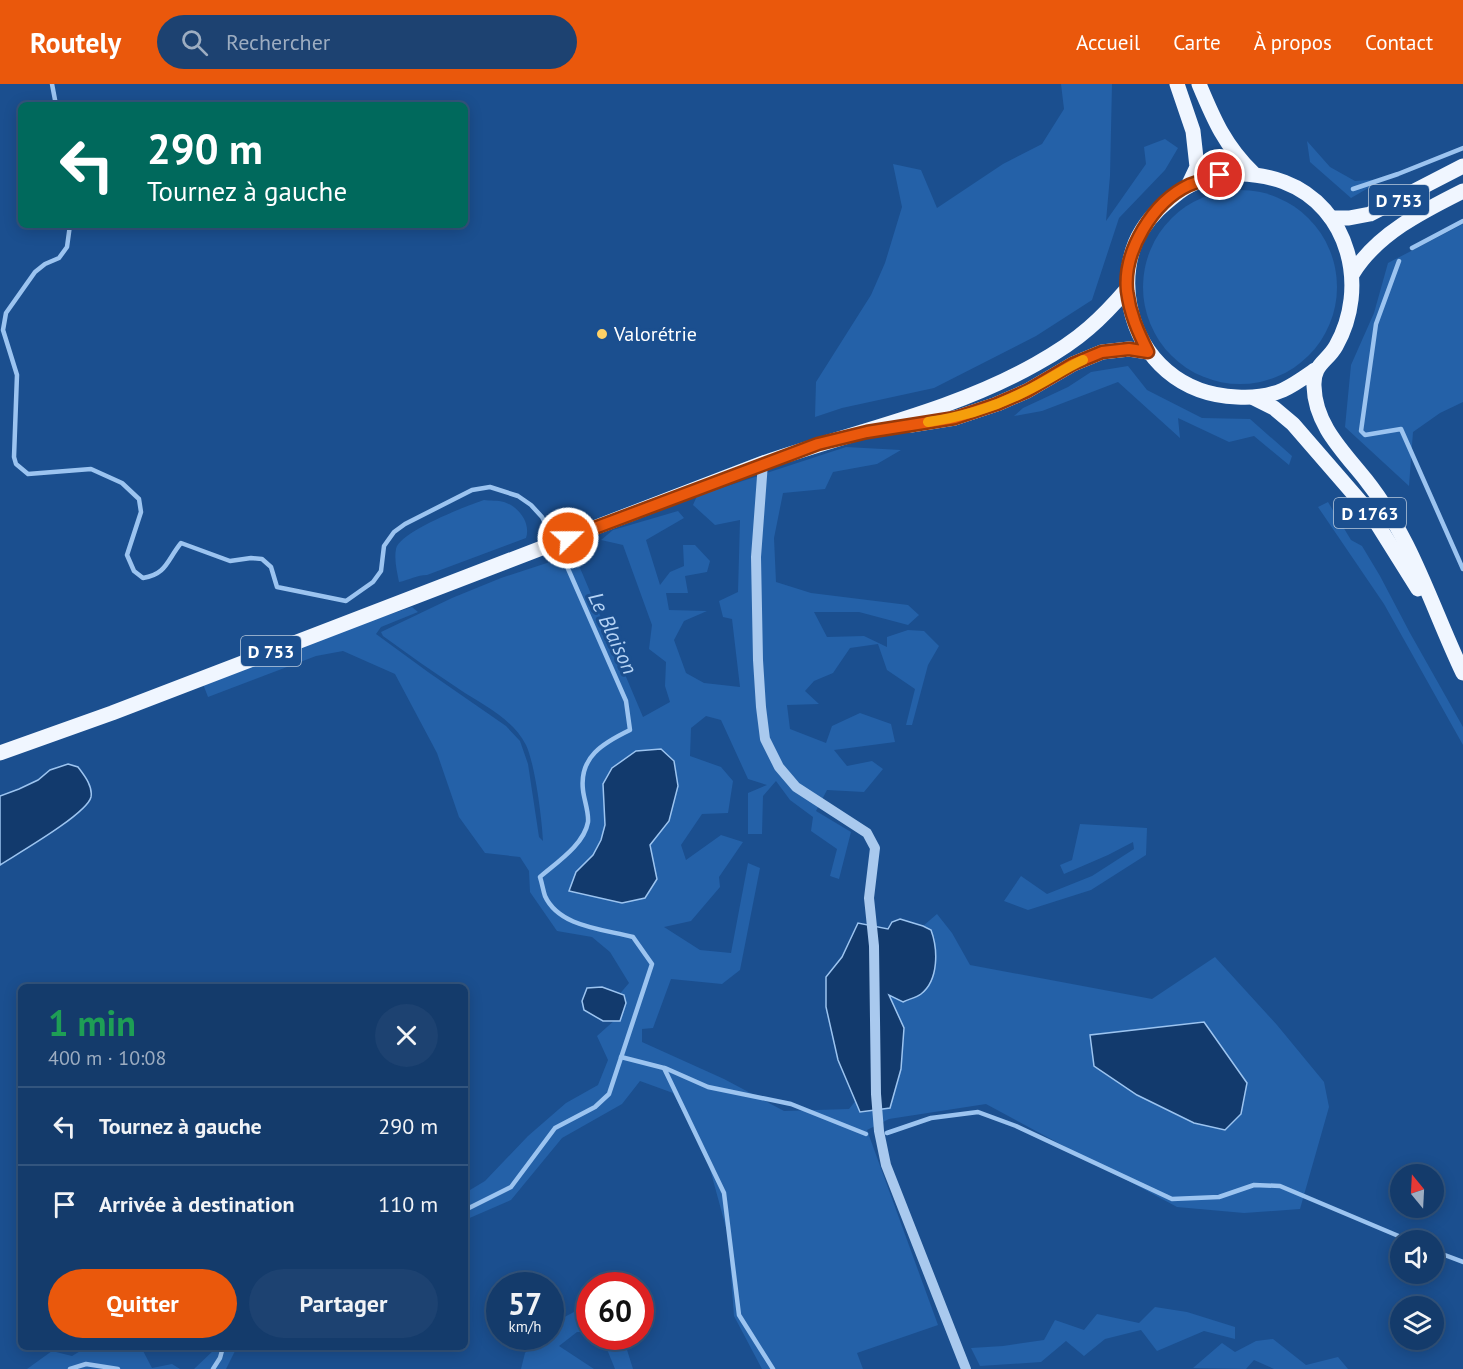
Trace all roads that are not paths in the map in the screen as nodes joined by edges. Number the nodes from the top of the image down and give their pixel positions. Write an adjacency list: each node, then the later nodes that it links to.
1 (1177, 84): 5 (main road)
2 (1199, 84): 4 (main road)
3 (1463, 166): 7 (main road, D 753)
4 (1254, 174): 5 (main road); 7 (main road)
5 (1188, 186): 9 (main road)
6 (1463, 191): 8 (main road, D 753)
7 (1331, 218): 8 (main road)
8 (1353, 273): 11 (main road)
9 (1127, 289): 10 (main road); 13 (main road, D 753)
10 (1148, 352): 12 (main road); 13 (main road, D 753)
11 (1315, 370): 12 (main road); 15 (main road, D 1763)
12 (1254, 398): 15 (main road, D 1763)
13 (867, 432): 14 (main road, D 753)
14 (763, 464): 17 (main road, D 753); 18 (street)
15 (1454, 654): 16 (main road, D 1763)
16 (1463, 673)
17 (0, 753)
18 (966, 1369)

